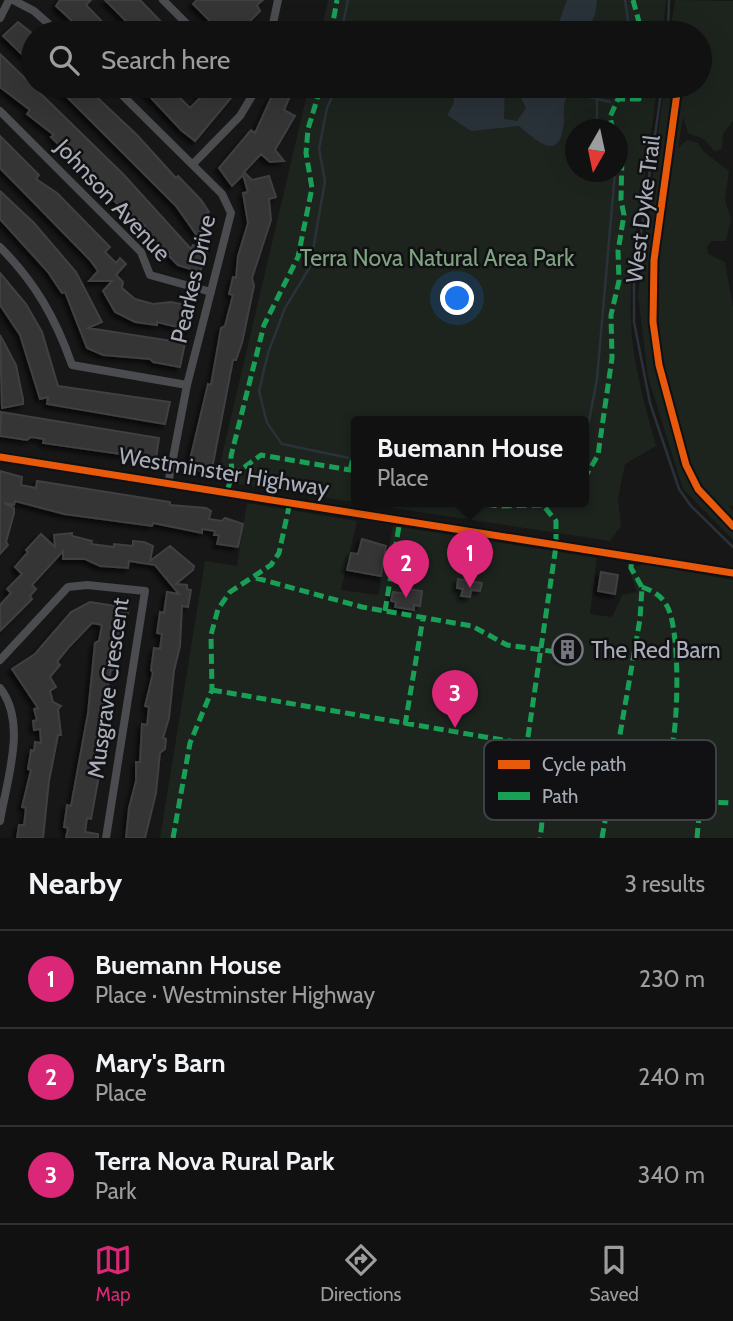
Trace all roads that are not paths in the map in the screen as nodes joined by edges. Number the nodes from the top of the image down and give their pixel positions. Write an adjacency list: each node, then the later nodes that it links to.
1 (11, 0): 4 (street); 5 (street)
2 (163, 0): 6 (street)
3 (278, 0): 7 (street)
4 (0, 18)
5 (45, 21)
6 (184, 21)
7 (274, 21)
8 (125, 98): 11 (street, Pearkes Drive)
9 (251, 98): 11 (street)
10 (0, 111): 13 (street, Johnson Avenue)
11 (193, 164): 13 (street, Pearkes Drive)
12 (0, 247): 14 (street)
13 (211, 292): 14 (street, Pearkes Drive)
14 (187, 385): 16 (street, Pearkes Drive)
15 (0, 457): 16 (street, Westminster Highway)
16 (167, 484): 17 (street, Westminster Highway)
17 (733, 573)
18 (0, 660): 21 (street, Musgrave Crescent)
19 (0, 688): 20 (street)
20 (0, 821)
21 (106, 838)

